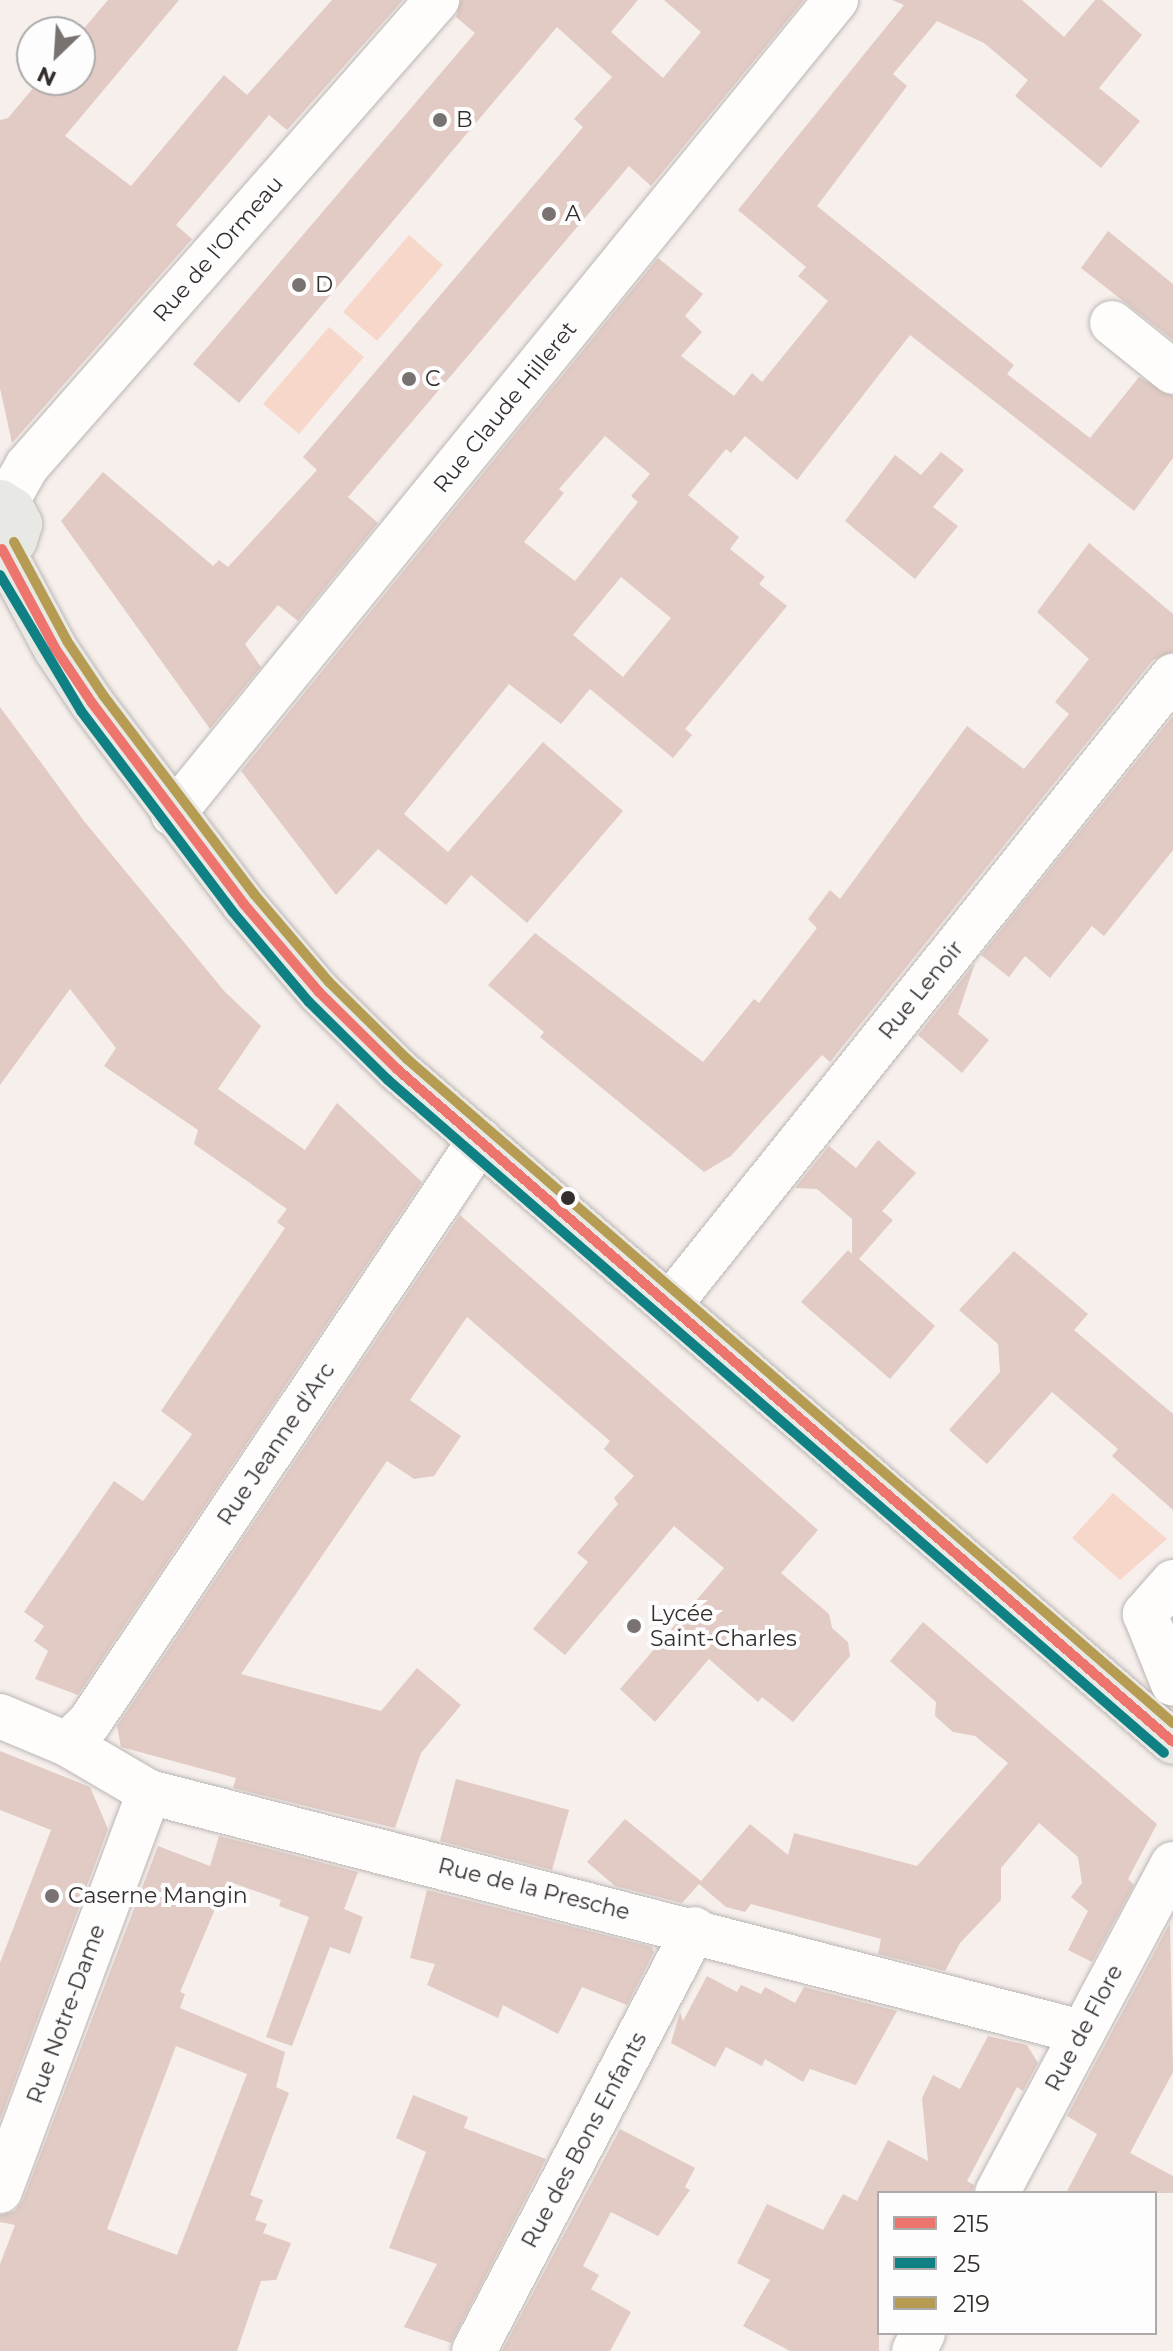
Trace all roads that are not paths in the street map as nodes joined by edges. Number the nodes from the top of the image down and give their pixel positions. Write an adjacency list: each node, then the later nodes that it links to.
1 (437, 0): 5 (street, Rue de l'Ormeau)
2 (836, 0): 8 (street, Rue Claude Hilleret)
3 (1112, 323): 4 (street)
4 (1173, 372)
5 (3, 503): 6 (main road)
6 (1, 550): 8 (main road)
7 (1173, 676): 10 (street, Rue Lenoir)
8 (173, 814): 9 (main road)
9 (480, 1140): 10 (main road); 15 (street, Rue Jeanne d'Arc)
10 (670, 1304): 14 (main road)
11 (1159, 1598): 12 (street)
12 (1173, 1684)
13 (0, 1716): 15 (street, Rue de la Presche)
14 (1173, 1742)
15 (67, 1744): 16 (street, Rue de la Presche)
16 (149, 1792): 18 (street, Rue de la Presche); 20 (street, Rue Notre-Dame)
17 (1173, 1864): 19 (street, Rue de Flore)
18 (695, 1929): 19 (street, Rue de la Presche); 22 (street, Rue des Bons Enfants)
19 (1081, 2032): 21 (street, Rue de Flore)
20 (0, 2191)
21 (998, 2191)
22 (474, 2351)

